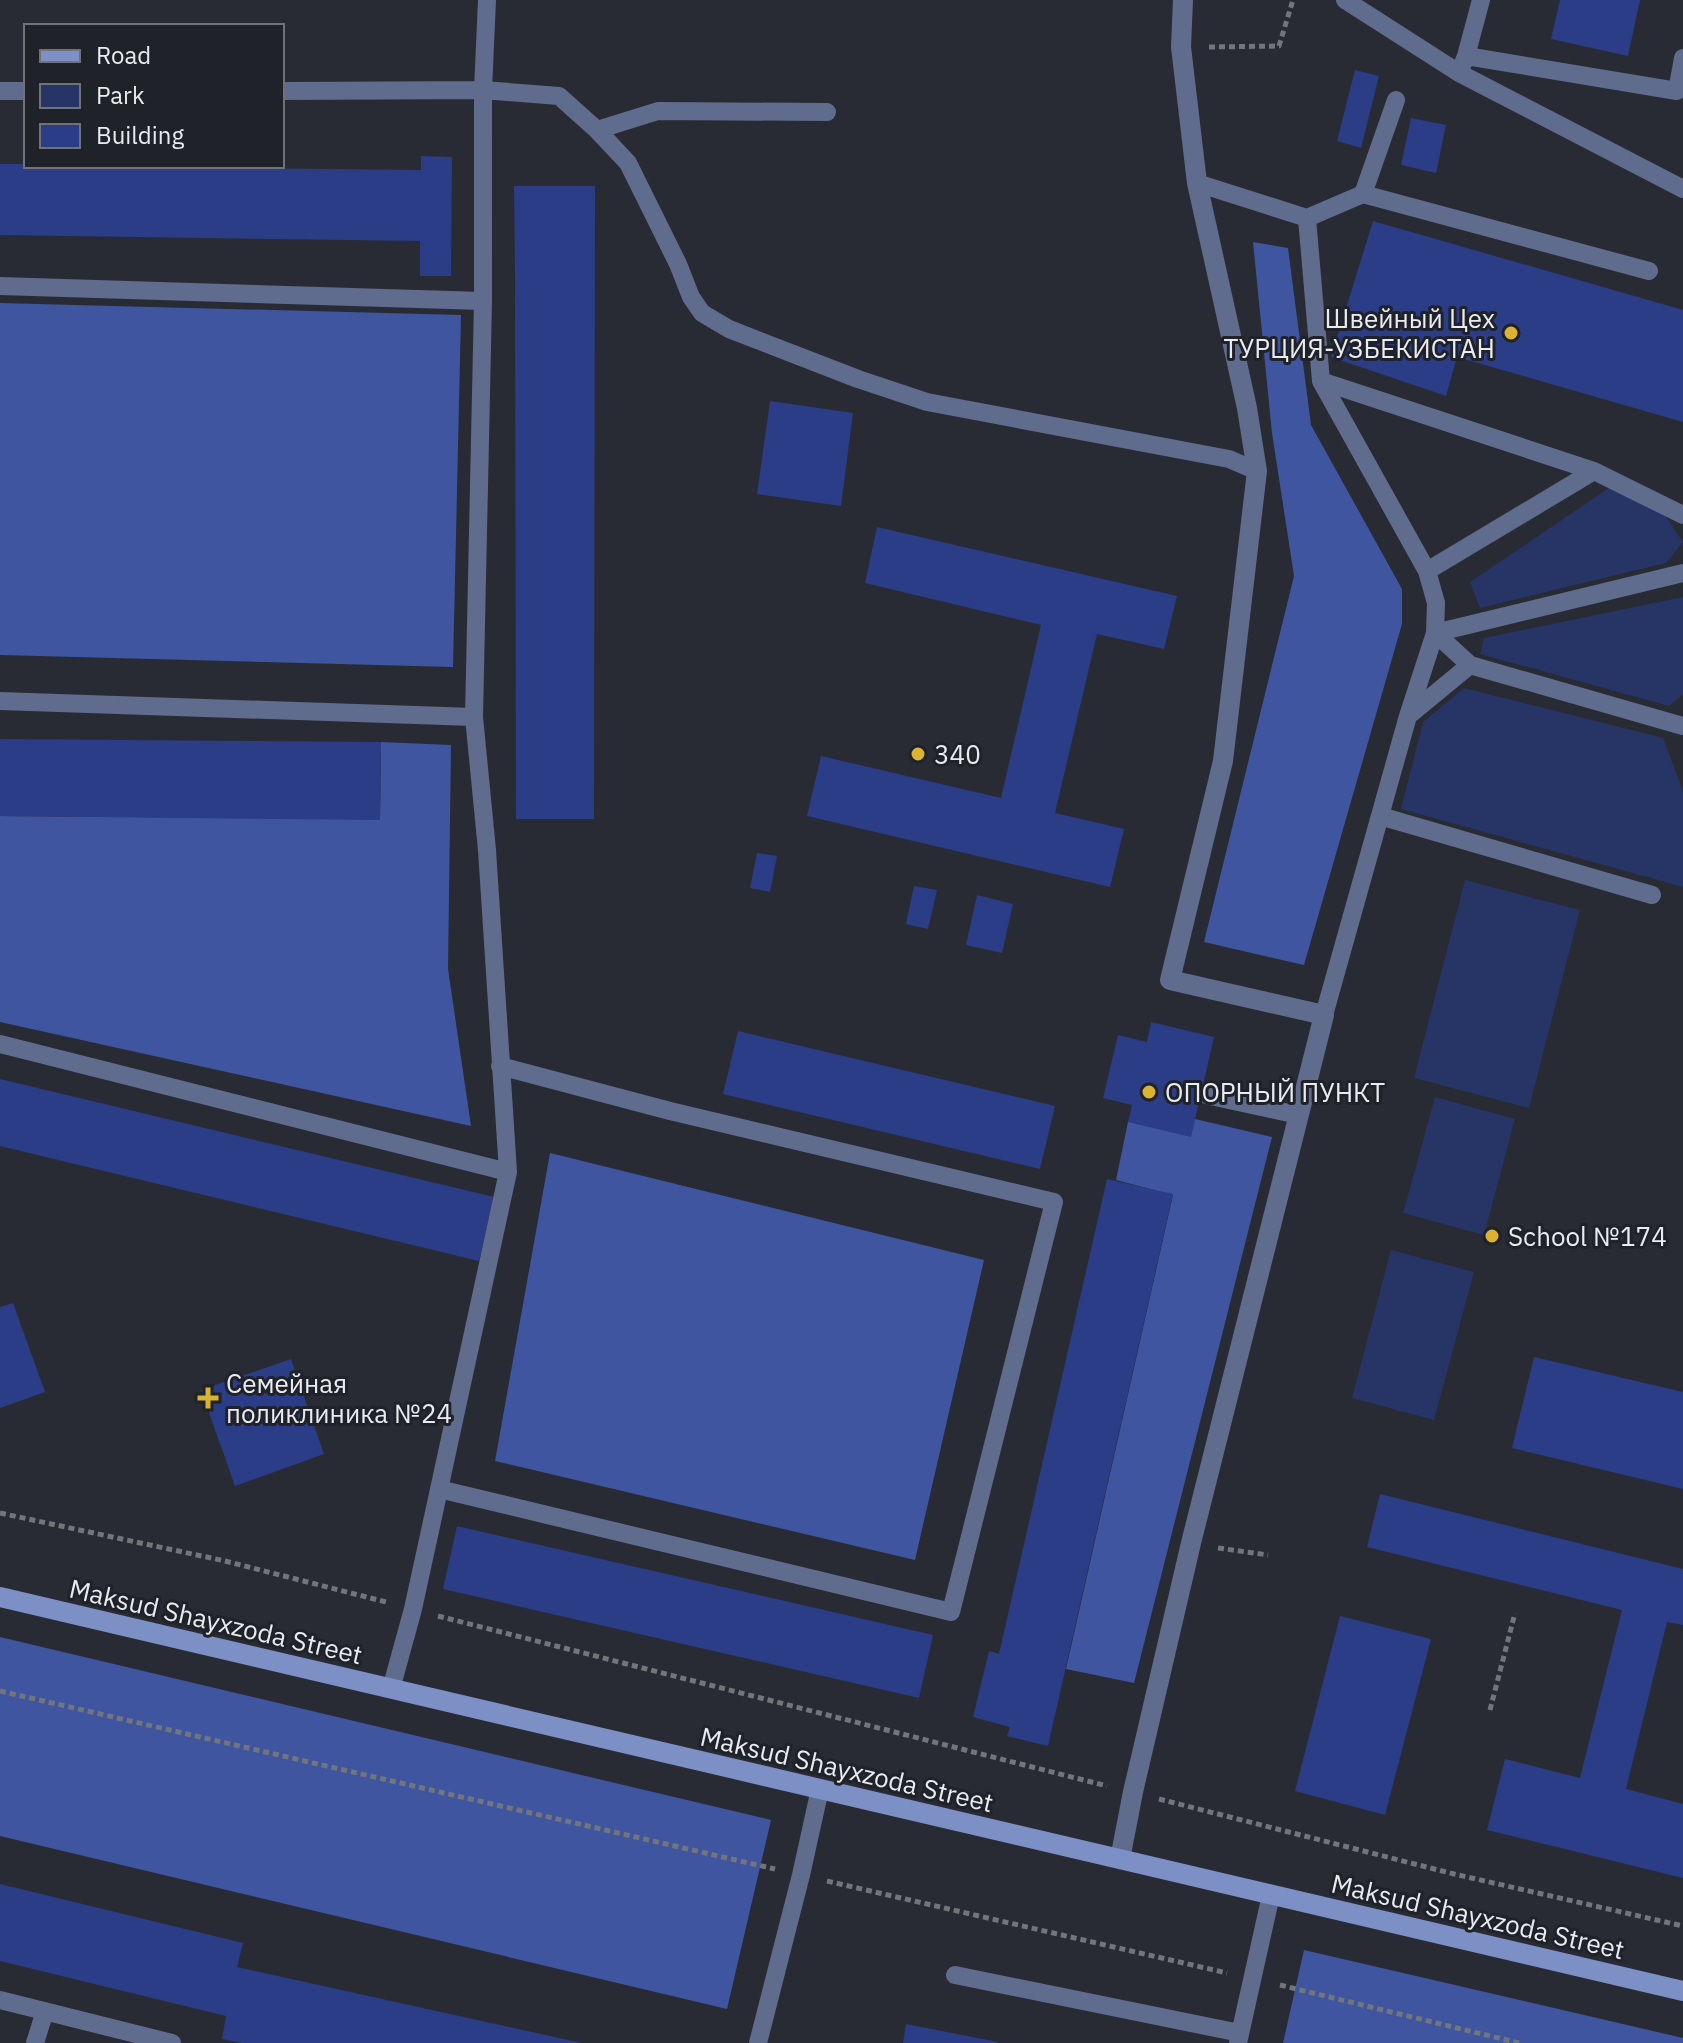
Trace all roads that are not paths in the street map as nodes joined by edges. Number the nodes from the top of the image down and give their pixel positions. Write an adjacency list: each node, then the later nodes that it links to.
1 (487, 0): 7 (lane)
2 (1183, 0): 15 (street)
3 (1345, 0): 6 (lane)
4 (1481, 0): 6 (lane)
5 (1683, 58): 11 (lane)
6 (1463, 65): 11 (lane); 16 (lane)
7 (483, 90): 10 (lane); 14 (lane); 21 (lane)
8 (0, 91): 9 (lane)
9 (24, 91)
10 (284, 91)
11 (1680, 92)
12 (1396, 100): 17 (lane)
13 (827, 112): 14 (lane)
14 (597, 130): 23 (lane)
15 (1197, 183): 18 (lane); 23 (street)
16 (1683, 189)
17 (1363, 194): 18 (lane); 19 (lane)
18 (1307, 218): 22 (lane)
19 (1649, 271)
20 (0, 286): 21 (lane)
21 (483, 301): 32 (lane)
22 (1321, 381): 24 (lane); 26 (lane)
23 (1257, 471): 36 (street)
24 (1594, 471): 25 (lane); 26 (lane)
25 (1683, 515)
26 (1427, 571): 28 (lane)
27 (1683, 573): 28 (lane)
28 (1435, 633): 29 (lane); 31 (lane)
29 (1470, 665): 31 (lane); 33 (lane)
30 (0, 701): 32 (lane)
31 (1408, 716): 34 (lane)
32 (474, 717): 38 (lane)
33 (1683, 726)
34 (1380, 816): 35 (lane); 36 (lane)
35 (1652, 895)
36 (1324, 1015): 40 (street)
37 (0, 1044): 41 (lane)
38 (500, 1066): 41 (lane); 42 (lane)
39 (1206, 1095): 40 (lane)
40 (1298, 1115): 46 (street)
41 (508, 1172): 42 (lane)
42 (439, 1489): 44 (lane)
43 (0, 1597): 44 (street, Maksud Shayxzoda Street)
44 (391, 1689): 45 (street, Maksud Shayxzoda Street)
45 (820, 1789): 46 (street, Maksud Shayxzoda Street); 55 (lane)
46 (1120, 1859): 47 (street, Maksud Shayxzoda Street)
47 (1271, 1895): 49 (street, Maksud Shayxzoda Street); 52 (lane)
48 (955, 1975): 52 (lane)
49 (1683, 1991)
50 (0, 2000): 51 (lane)
51 (45, 2011): 53 (lane); 54 (lane)
52 (1239, 2038)
53 (35, 2043)
54 (172, 2043)
55 (758, 2043)

